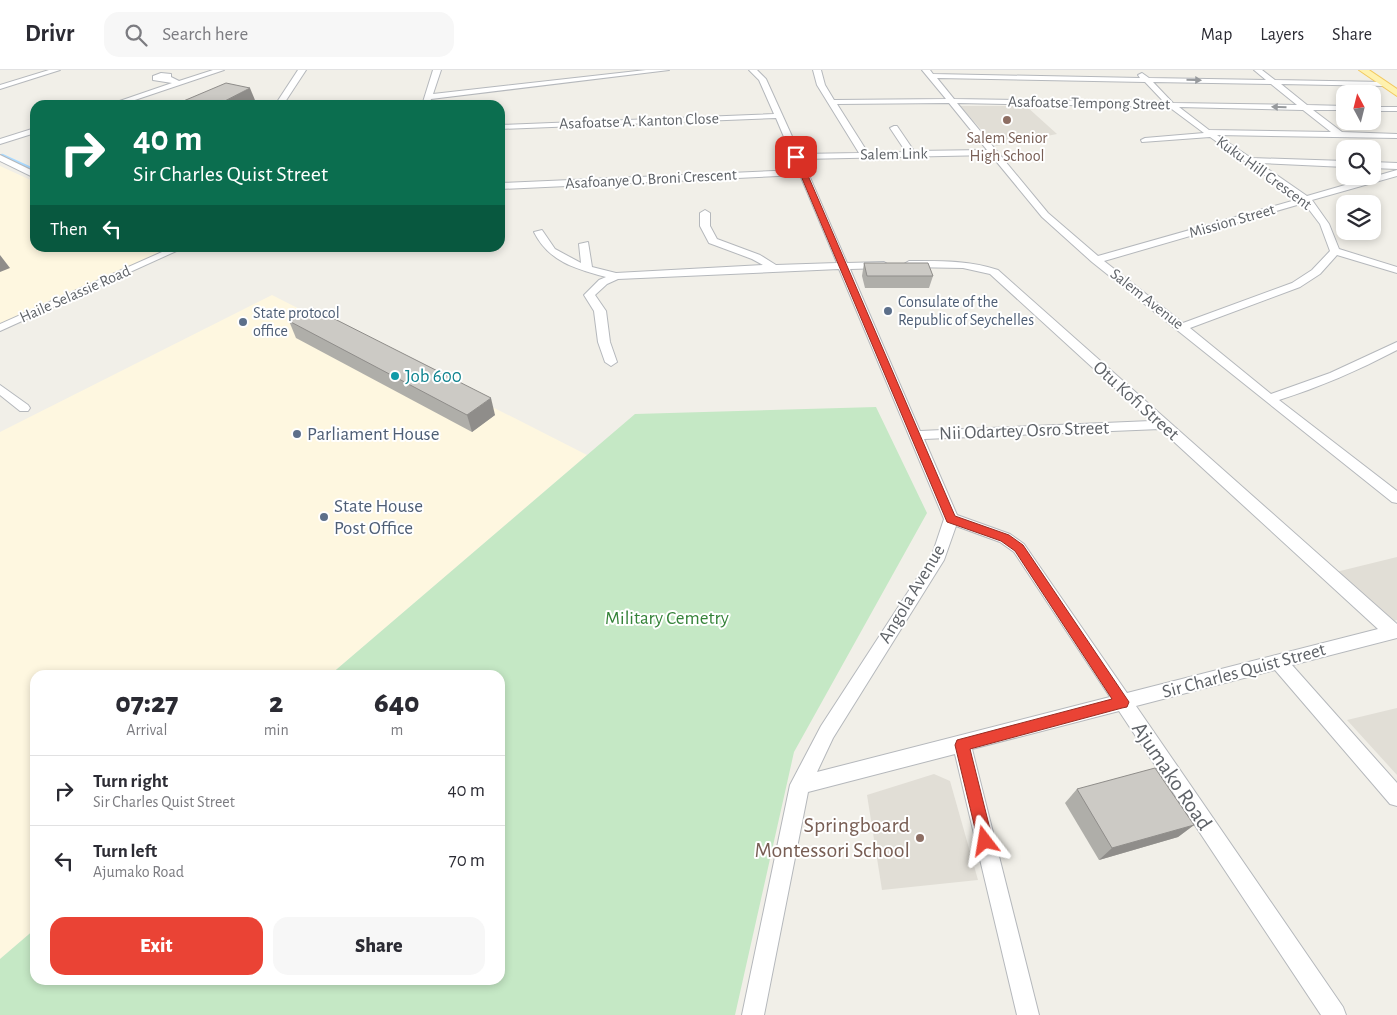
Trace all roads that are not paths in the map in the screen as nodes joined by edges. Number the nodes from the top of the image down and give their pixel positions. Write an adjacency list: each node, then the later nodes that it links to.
1 (56, 70): 17 (street)
2 (220, 70): 15 (street)
3 (302, 70): 20 (street)
4 (437, 70): 21 (street)
5 (665, 70): 22 (street)
6 (753, 70): 30 (street)
7 (817, 70): 24 (street)
8 (1138, 70): 13 (street, Kuku Hill Crescent)
9 (1258, 70): 14 (street)
10 (1363, 70): 16 (main road)
11 (929, 73): 13 (street); 23 (street, Salem Avenue)
12 (166, 78): 15 (street)
13 (1145, 79): 14 (street, one-way to 14); 25 (street, Kuku Hill Crescent)
14 (1272, 82): 16 (street); 26 (street)
15 (179, 83): 19 (street)
16 (1384, 84): 18 (main road)
17 (0, 86)
18 (1397, 93)
19 (127, 100)
20 (282, 100)
21 (427, 100)
22 (441, 100)
23 (954, 101): 24 (street, Asafoatse Tempong Street); 25 (street, Asafoatse Tempong Street); 39 (street, Salem Avenue)
24 (832, 102): 41 (street)
25 (1170, 104): 26 (street, Asafoatse Tempong Street, one-way to 25); 34 (street, Kuku Hill Crescent)
26 (1306, 107): 27 (street, Asafoatse Tempong Street); 35 (street)
27 (1336, 108)
28 (1381, 109): 29 (street)
29 (1397, 109)
30 (779, 116): 31 (street, Asafoatse A. Kanton Close); 42 (street)
31 (505, 127)
32 (894, 128): 40 (street)
33 (30, 132): 38 (street)
34 (1209, 134): 35 (street); 37 (street); 44 (street, Kuku Hill Crescent)
35 (1340, 135): 36 (street)
36 (1397, 136)
37 (1145, 140)
38 (0, 142)
39 (992, 152): 40 (street, Salem Link); 58 (street, Salem Avenue)
40 (912, 154): 41 (street, Salem Link)
41 (864, 155): 42 (street, Salem Link)
42 (796, 157): 48 (street)
43 (0, 158): 49 (street)
44 (1248, 160): 45 (street); 52 (street, Kuku Hill Crescent)
45 (1336, 164)
46 (1381, 165): 47 (street)
47 (1397, 166)
48 (802, 172): 51 (street, Asafoanye O. Broni Crescent); 59 (street)
49 (30, 173)
50 (1394, 177): 52 (street, Mission Street)
51 (505, 186)
52 (1307, 200): 56 (street, Kuku Hill Crescent); 58 (street, Mission Street)
53 (705, 213): 61 (street)
54 (539, 232): 60 (street)
55 (584, 244): 60 (street)
56 (1335, 251): 62 (street); 64 (street)
57 (169, 252): 65 (street, Haile Selassie Road)
58 (1096, 260): 64 (street, Salem Avenue)
59 (842, 266): 61 (street, Otu Kofi Street); 71 (street, Otu Kofi Street); 72 (street)
60 (587, 268): 63 (street)
61 (774, 268): 63 (street, Otu Kofi Street)
62 (1397, 270)
63 (616, 276): 67 (street)
64 (1182, 326): 69 (street, Salem Avenue)
65 (0, 328)
66 (1397, 345): 69 (street)
67 (611, 362)
68 (0, 389): 70 (street)
69 (1269, 399): 74 (street, Salem Avenue)
70 (24, 408)
71 (1162, 426): 72 (street, Nii Odartey Osro Street); 77 (street, Otu Kofi Street)
72 (916, 435): 76 (street)
73 (1397, 480): 74 (street)
74 (1380, 484): 75 (street, Salem Avenue)
75 (1397, 498)
76 (951, 519): 79 (street, Ajumako Road); 81 (street, Angola Avenue)
77 (1395, 632): 78 (street, Sir Charles Quist Street)
78 (1279, 662): 79 (street, Sir Charles Quist Street); 82 (street)
79 (1122, 702): 80 (street, Sir Charles Quist Street); 85 (street, Ajumako Road)
80 (962, 745): 81 (street, Sir Charles Quist Street); 84 (street)
81 (800, 785): 83 (street, Angola Avenue)
82 (1397, 797)
83 (753, 1015)
84 (1028, 1015)
85 (1335, 1015)

